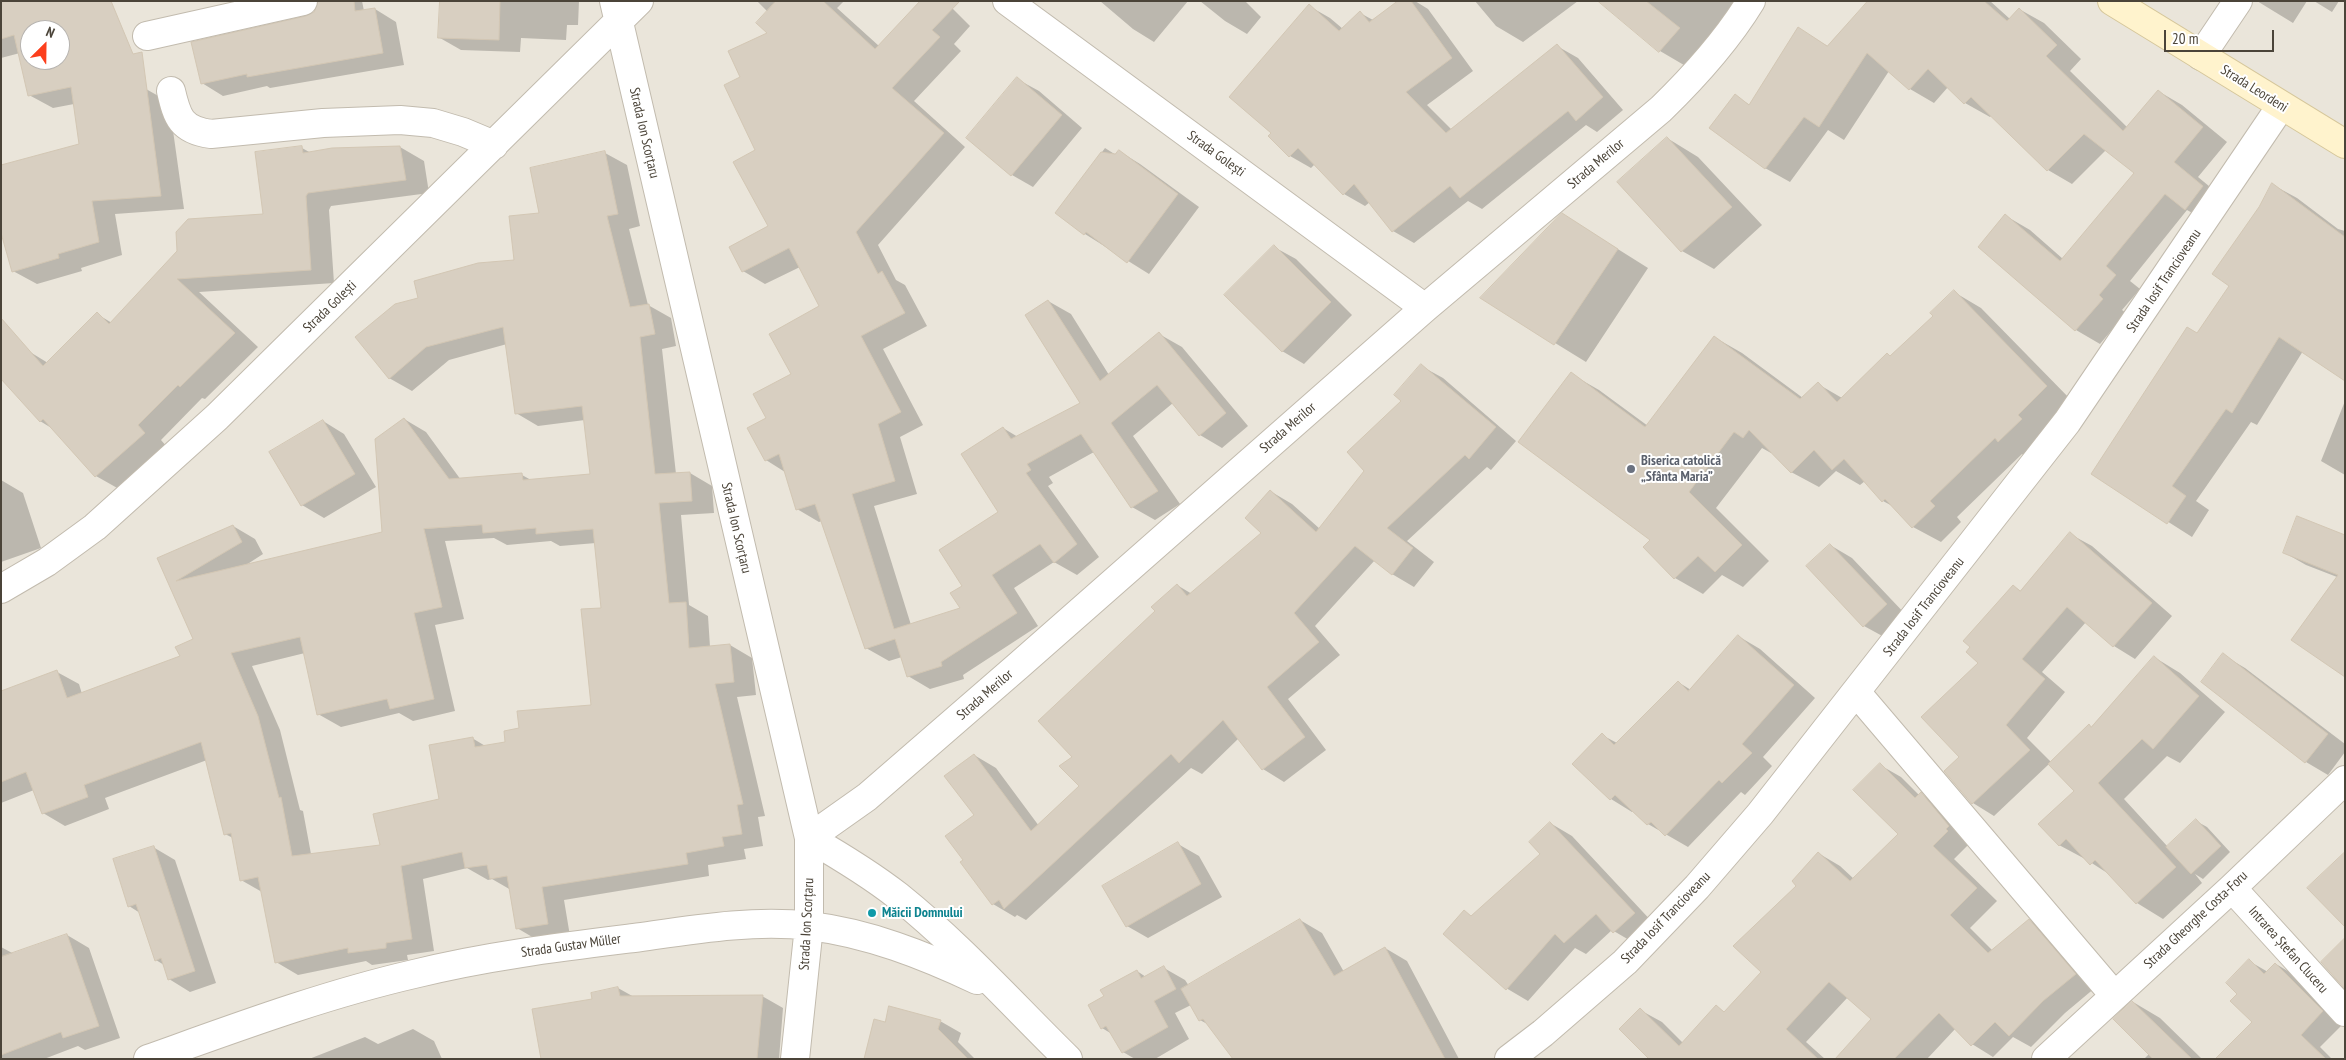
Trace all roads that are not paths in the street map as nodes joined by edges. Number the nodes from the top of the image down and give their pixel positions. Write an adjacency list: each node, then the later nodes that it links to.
1 (303, 1): 8 (street)
2 (639, 1): 7 (street, Strada Golești)
3 (1007, 1): 14 (street, Strada Golești)
4 (1751, 1): 14 (street, Strada Merilor)
5 (2112, 1): 9 (main road, Strada Leordeni)
6 (2238, 1): 9 (street)
7 (616, 12): 13 (street, Strada Golești); 18 (street, Strada Ion Scorțaru)
8 (147, 36)
9 (2201, 56): 11 (main road, Strada Leordeni)
10 (171, 91): 13 (street)
11 (2281, 106): 12 (main road, Strada Leordeni); 16 (street, Strada Iosif Trancioveanu)
12 (2345, 144)
13 (494, 145): 15 (street, Strada Golești)
14 (1425, 308): 18 (street, Strada Merilor)
15 (1, 589)
16 (1856, 692): 22 (street); 27 (street, Strada Iosif Trancioveanu)
17 (2345, 780): 19 (street, Strada Gheorghe Costa-Foru)
18 (809, 838): 20 (street, Strada Ion Scorțaru); 21 (street, Strada Gustav Műller)
19 (2232, 888): 22 (street, Strada Gheorghe Costa-Foru); 23 (street, Intrarea Ștefan Cluceru)
20 (808, 926): 21 (street, Strada Gustav Műller); 24 (street, Strada Gustav Műller); 25 (street, Strada Ion Scorțaru)
21 (998, 990): 26 (street, Strada Gustav Műller)
22 (2114, 995): 28 (street, Strada Gheorghe Costa-Foru)
23 (2345, 1012)
24 (148, 1059)
25 (795, 1059)
26 (1068, 1059)
27 (1509, 1059)
28 (2046, 1059)

